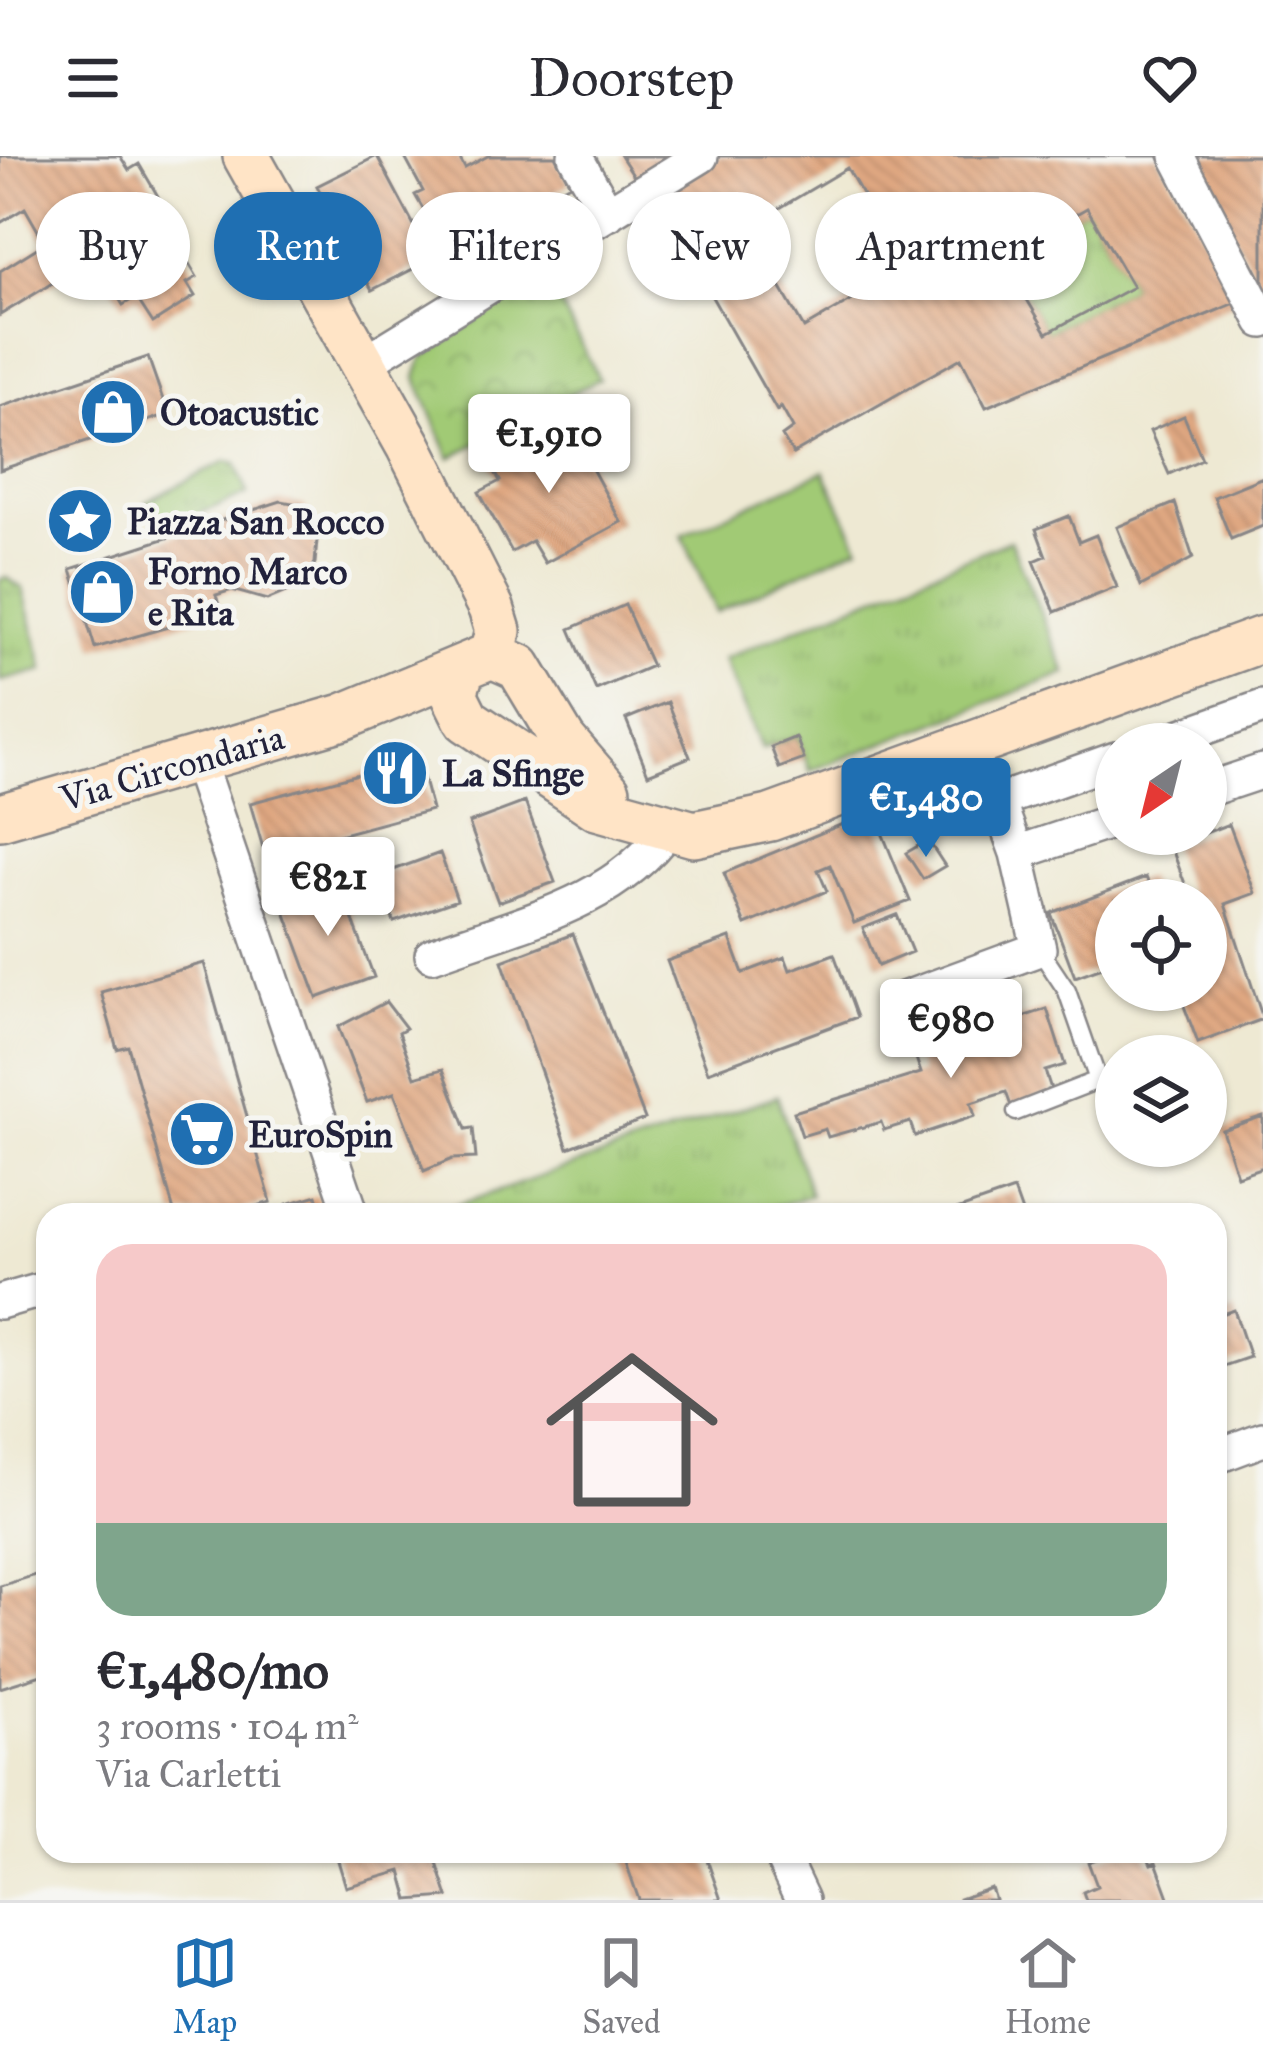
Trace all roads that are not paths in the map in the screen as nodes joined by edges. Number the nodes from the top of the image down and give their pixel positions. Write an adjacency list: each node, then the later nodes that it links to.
1 (246, 156): 7 (main road)
2 (575, 156): 5 (street)
3 (700, 156): 5 (street)
4 (1177, 156): 6 (street)
5 (608, 214): 7 (street)
6 (1263, 321)
7 (362, 364): 9 (main road)
8 (1263, 639): 20 (main road)
9 (477, 662): 10 (main road); 12 (main road, Via Circondaria); 13 (main road)
10 (528, 686): 13 (main road); 20 (main road)
11 (1263, 707): 14 (street)
12 (343, 718): 13 (main road, Via Circondaria); 15 (main road, Via Circondaria)
13 (473, 721): 20 (main road)
14 (1218, 723)
15 (197, 758): 19 (main road, Via Circondaria); 27 (street)
16 (1095, 766): 22 (street)
17 (1263, 771): 18 (street)
18 (1227, 783)
19 (0, 817)
20 (654, 825): 24 (street)
21 (1095, 827): 22 (street)
22 (1017, 853): 23 (street)
23 (1039, 950): 25 (street); 26 (lane)
24 (432, 955)
25 (895, 1002)
26 (1016, 1112)
27 (348, 1203)
28 (36, 1292): 29 (street)
29 (0, 1302)
30 (1263, 1439): 31 (street)
31 (1227, 1452)
32 (785, 1863): 33 (street)
33 (802, 1900)

